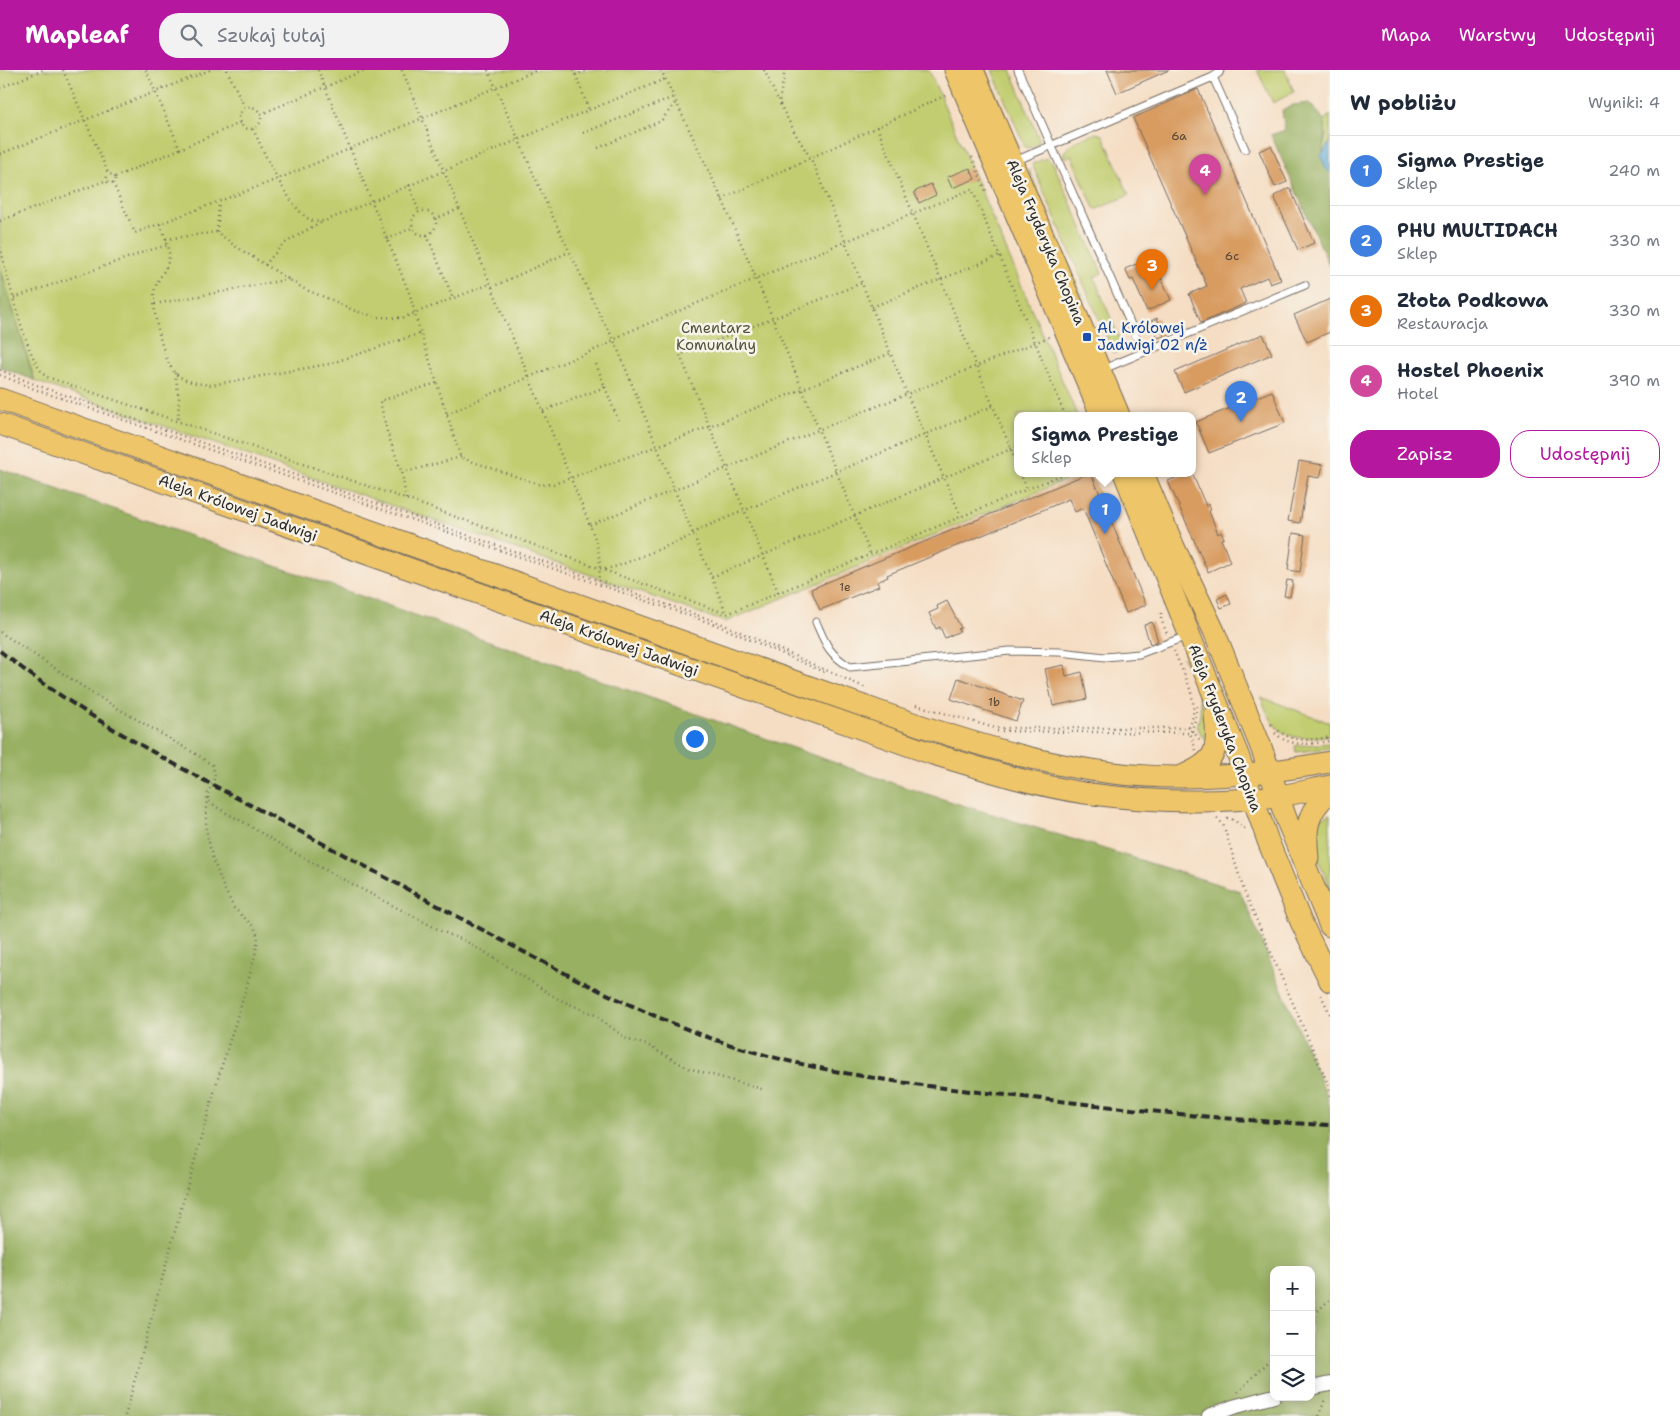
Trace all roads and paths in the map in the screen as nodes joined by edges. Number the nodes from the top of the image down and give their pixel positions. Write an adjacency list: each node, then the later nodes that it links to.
1 (43, 70): 25 (path)
2 (63, 70): 35 (path)
3 (146, 70): 26 (path)
4 (210, 70): 26 (path)
5 (228, 70): 31 (path)
6 (318, 70): 23 (path)
7 (365, 70): 23 (path)
8 (402, 70): 34 (path)
9 (488, 70): 24 (path)
10 (538, 70): 24 (path)
11 (574, 70): 20 (path)
12 (588, 70): 20 (path)
13 (661, 70): 22 (path)
14 (764, 70): 30 (path)
15 (785, 70): 30 (path)
16 (955, 70): 110 (main road, Aleja Fryderyka Chopina)
17 (972, 70): 48 (main road, Aleja Fryderyka Chopina)
18 (1018, 70): 41 (lane)
19 (1220, 70): 21 (lane)
20 (576, 75): 32 (path)
21 (1213, 77): 41 (lane); 44 (lane)
22 (665, 79): 28 (path); 32 (path)
23 (325, 87): 33 (path); 42 (path)
24 (495, 87): 34 (path); 40 (path)
25 (0, 88)
26 (155, 92): 35 (path); 45 (path)
27 (946, 95): 37 (path)
28 (674, 97): 29 (path); 39 (path)
29 (676, 102): 43 (path); 56 (path)
30 (779, 102): 47 (path)
31 (245, 108): 33 (path); 36 (path)
32 (589, 110): 40 (path)
33 (260, 114): 38 (path)
34 (422, 118): 42 (path); 49 (path)
35 (85, 121): 46 (path); 50 (path)
36 (240, 123): 38 (path); 45 (path)
37 (877, 127): 47 (path); 61 (path)
38 (253, 129): 52 (path)
39 (583, 133)
40 (517, 140): 49 (path); 74 (path)
41 (1051, 146): 48 (lane); 93 (lane)
42 (349, 148): 52 (path); 57 (path)
43 (598, 148)
44 (1245, 148)
45 (180, 149): 51 (path)
46 (0, 154)
47 (811, 159): 56 (path); 71 (path)
48 (1012, 162): 98 (main road, Aleja Fryderyka Chopina)
49 (444, 171): 55 (path); 59 (path)
50 (109, 175): 51 (path); 53 (path)
51 (115, 177): 54 (path)
52 (278, 179): 58 (path); 64 (path)
53 (107, 180): 54 (path); 63 (path)
54 (113, 183): 65 (path)
55 (409, 185): 57 (path); 60 (path)
56 (722, 199): 77 (path)
57 (371, 200): 64 (path); 70 (path)
58 (219, 202): 65 (path); 67 (path)
59 (459, 209): 62 (path); 81 (path)
60 (419, 212): 62 (path); 66 (path)
61 (913, 213): 71 (path); 75 (path); 79 (path)
62 (435, 219): 68 (path)
63 (0, 221)
64 (325, 221): 76 (path)
65 (160, 224): 69 (path)
66 (412, 228): 68 (path); 70 (path)
67 (217, 232): 69 (path); 76 (path)
68 (427, 235): 84 (path)
69 (166, 239): 72 (path)
70 (387, 239): 87 (path)
71 (845, 241): 77 (path); 80 (path)
72 (168, 245): 83 (path); 85 (path)
73 (0, 246): 83 (path)
74 (569, 252): 81 (path); 91 (path)
75 (999, 256): 79 (path); 92 (path)
76 (265, 265): 78 (path)
77 (756, 278): 88 (path); 91 (path)
78 (290, 279): 85 (path); 87 (path)
79 (941, 280): 86 (path); 96 (path)
80 (862, 283): 86 (path); 88 (path)
81 (491, 285): 84 (path); 101 (path)
82 (1305, 285): 93 (lane)
83 (14, 298): 114 (path)
84 (453, 298): 87 (path)
85 (155, 304): 99 (path)
86 (872, 307): 94 (path)
87 (415, 313): 89 (path)
88 (773, 318): 104 (path); 116 (path)
89 (421, 333): 99 (path); 102 (path)
90 (1049, 337): 92 (path)
91 (614, 340): 101 (path); 119 (path)
92 (1035, 343): 96 (path); 109 (path)
93 (1142, 352): 98 (lane)
94 (891, 353): 104 (path); 105 (path)
95 (596, 364): 103 (path)
96 (976, 366): 105 (path); 107 (path)
97 (0, 370): 145 (path)
98 (1101, 370): 111 (main road, Aleja Fryderyka Chopina)
99 (175, 374): 114 (path)
100 (0, 375): 145 (path)
101 (529, 377): 108 (path); 112 (path)
102 (437, 383): 112 (path); 126 (path)
103 (605, 387): 108 (path); 113 (path)
104 (801, 389): 116 (path); 117 (path)
105 (907, 394): 117 (path); 118 (path)
106 (0, 399): 160 (main road, Aleja Królowej Jadwigi)
107 (993, 406): 118 (path); 121 (path)
108 (543, 411): 132 (path)
109 (1064, 412)
110 (1100, 412)
111 (1118, 412)
112 (447, 414): 123 (path)
113 (618, 420)
114 (178, 422): 135 (path)
115 (0, 424): 166 (main road, Aleja Królowej Jadwigi)
116 (709, 427): 119 (path); 124 (path)
117 (818, 430): 124 (path); 125 (path)
118 (926, 435): 125 (path); 127 (path)
119 (656, 446): 132 (path); 134 (path)
120 (1014, 447): 121 (path)
121 (1011, 448): 122 (path); 127 (path)
122 (1014, 456)
123 (460, 457): 126 (path); 132 (path)
124 (728, 469): 134 (path); 136 (path)
125 (836, 472): 136 (path); 137 (path)
126 (402, 473): 135 (path)
127 (944, 477): 137 (path); 138 (path)
128 (1022, 477): 133 (path)
129 (1056, 477): 133 (path)
130 (1126, 477): 150 (main road, Aleja Fryderyka Chopina)
131 (1145, 477): 150 (main road, Aleja Fryderyka Chopina)
132 (570, 478): 139 (path)
133 (1026, 489): 138 (path)
134 (674, 491): 139 (path); 140 (path)
135 (406, 499): 143 (path)
136 (745, 510): 140 (path); 142 (path)
137 (854, 516): 141 (path); 142 (path)
138 (961, 516): 141 (path)
139 (590, 525): 143 (path)
140 (693, 533): 143 (path); 144 (path)
141 (870, 553): 146 (path)
142 (763, 555): 144 (path); 146 (path)
143 (601, 569): 145 (path); 148 (path)
144 (712, 577): 148 (path)
145 (598, 580)
146 (778, 592): 148 (path)
147 (1161, 611): 150 (path)
148 (727, 614)
149 (816, 622): 150 (lane)
150 (1189, 629): 152 (main road, Aleja Fryderyka Chopina); 154 (path); 154 (path); 158 (main road, Aleja Fryderyka Chopina)
151 (0, 632): 163 (path)
152 (1212, 692): 156 (main road); 159 (main road, Aleja Fryderyka Chopina)
153 (1267, 722): 155 (path)
154 (1190, 732): 156 (path)
155 (1330, 739)
156 (1209, 760): 160 (main road)
157 (1330, 762): 158 (main road, Aleja Królowej Jadwigi)
158 (1270, 771): 159 (main road, Aleja Królowej Jadwigi); 164 (main road, Aleja Fryderyka Chopina)
159 (1244, 774): 160 (main road, Aleja Królowej Jadwigi); 165 (main road, Aleja Fryderyka Chopina)
160 (1180, 777)
161 (1330, 786): 164 (main road, Aleja Królowej Jadwigi)
162 (1330, 792): 167 (main road)
163 (208, 793): 170 (path); 179 (path)
164 (1279, 796): 165 (main road, Aleja Królowej Jadwigi); 167 (main road, Aleja Fryderyka Chopina)
165 (1252, 798): 166 (main road, Aleja Królowej Jadwigi); 169 (main road, Aleja Fryderyka Chopina)
166 (1216, 800): 171 (path)
167 (1310, 876): 168 (main road, Aleja Fryderyka Chopina)
168 (1330, 926)
169 (1330, 981)
170 (765, 1090)
171 (1330, 1093)
172 (1330, 1299): 173 (path)
173 (1315, 1314)
174 (1270, 1360): 178 (path)
175 (1315, 1388): 176 (street)
176 (1329, 1389): 180 (path)
177 (1270, 1397): 178 (street)
178 (1214, 1414)
179 (125, 1416)
180 (1319, 1416)

